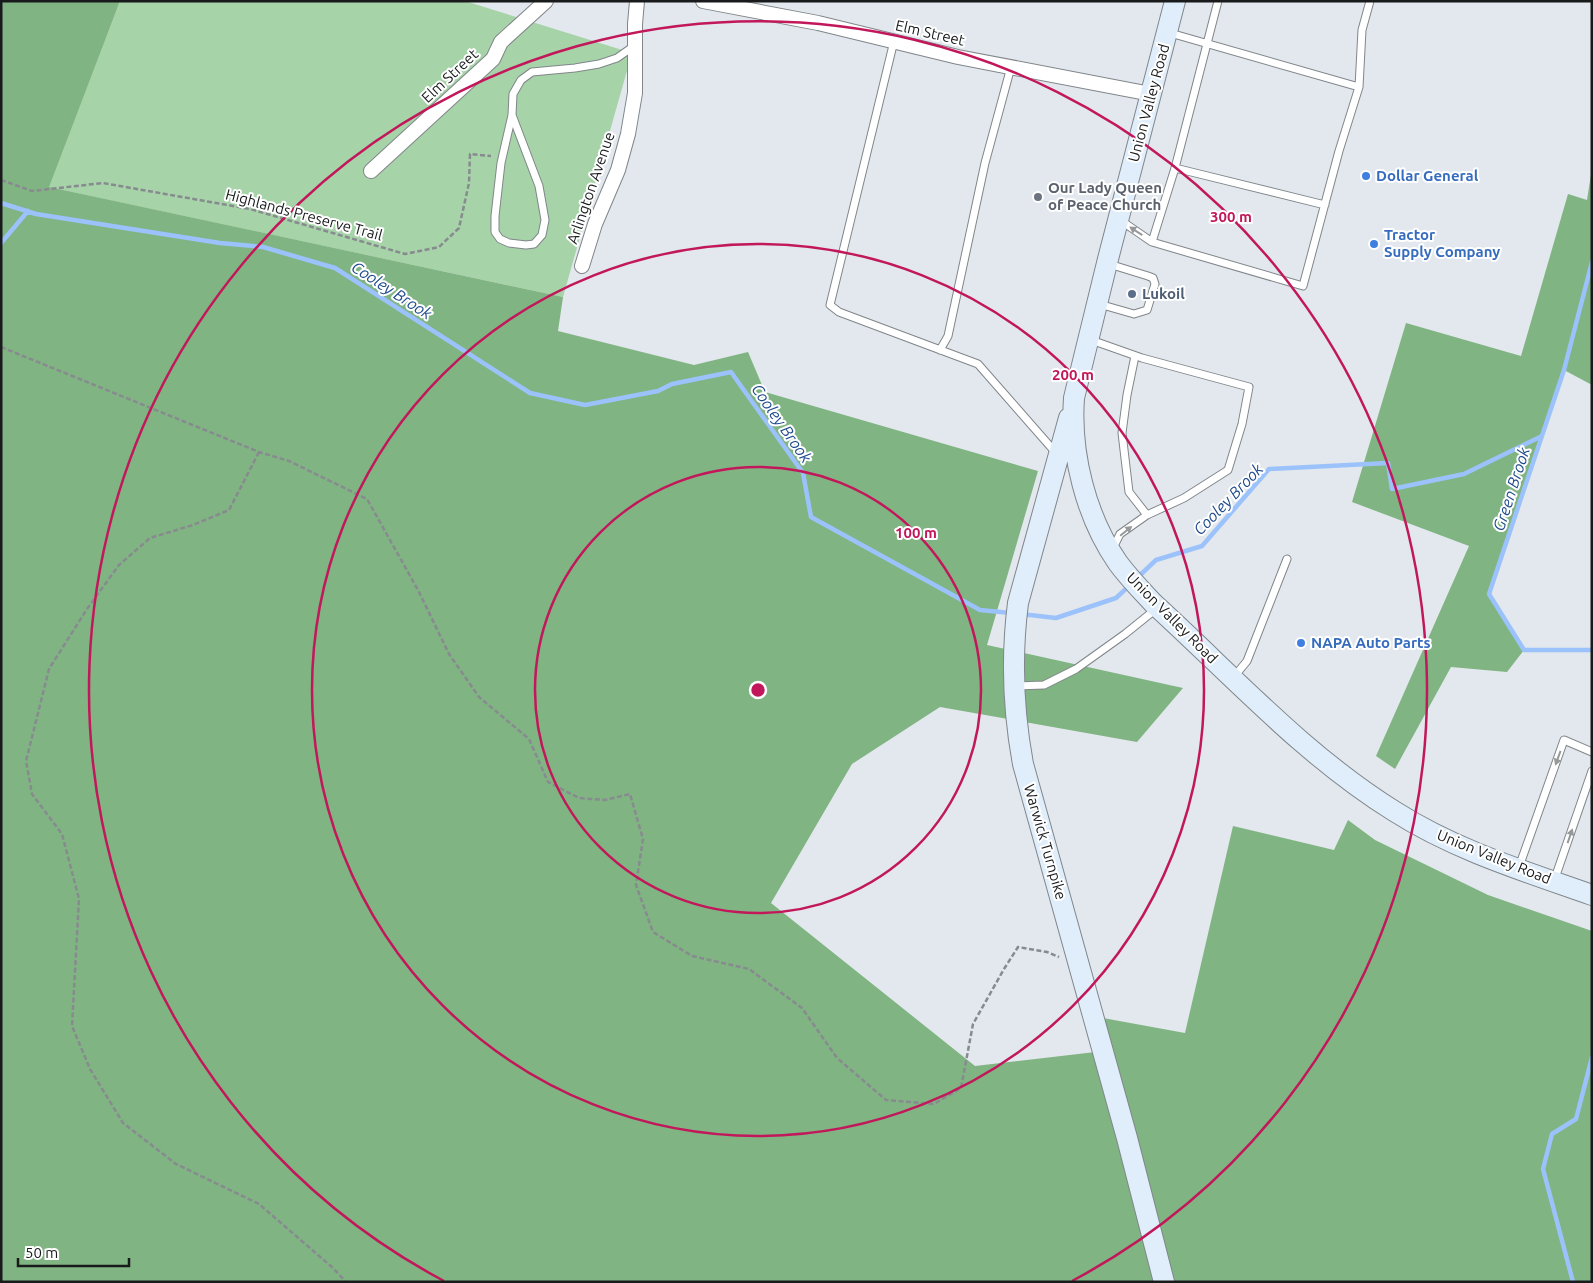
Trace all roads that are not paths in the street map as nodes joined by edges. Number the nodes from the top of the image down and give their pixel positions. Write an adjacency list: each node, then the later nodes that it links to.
1 (546, 1): 16 (street, Elm Street)
2 (637, 1): 10 (street, Arlington Avenue)
3 (703, 1): 8 (street, Elm Street)
4 (1175, 1): 7 (main road, Union Valley Road)
5 (1218, 1): 9 (lane)
6 (1370, 1): 12 (lane)
7 (1167, 32): 9 (lane); 13 (main road, Union Valley Road)
8 (894, 41): 11 (street, Elm Street); 24 (lane)
9 (1208, 45): 12 (lane); 15 (lane)
10 (635, 46): 14 (lane); 21 (street, Arlington Avenue)
11 (1011, 67): 13 (street, Elm Street); 24 (lane)
12 (1359, 87): 17 (lane)
13 (1151, 94): 18 (main road, Union Valley Road)
14 (512, 116): 14 (lane)
15 (1175, 168): 17 (lane); 19 (lane)
16 (371, 170)
17 (1325, 205): 19 (lane)
18 (1119, 220): 19 (lane, one-way to 18); 20 (main road, Union Valley Road)
19 (1152, 242)
20 (1106, 263): 22 (main road, Union Valley Road); 22 (lane)
21 (582, 266)
22 (1097, 304): 23 (main road, Union Valley Road)
23 (1088, 339): 25 (lane); 26 (main road, Union Valley Road)
24 (940, 350): 27 (lane)
25 (1135, 356): 28 (lane); 28 (lane)
26 (1074, 398): 27 (main road, Warwick Turnpike); 29 (main road, Union Valley Road)
27 (1059, 455): 33 (main road, Warwick Turnpike)
28 (1147, 515): 29 (lane, one-way to 28)
29 (1111, 551): 31 (main road, Union Valley Road)
30 (1287, 559): 32 (lane)
31 (1158, 607): 32 (main road, Union Valley Road); 33 (lane)
32 (1233, 678): 36 (main road, Union Valley Road)
33 (1013, 687): 39 (main road, Warwick Turnpike)
34 (1592, 752): 36 (lane, one-way to 36)
35 (1592, 771): 37 (lane, one-way to 35)
36 (1518, 869): 37 (main road, Union Valley Road)
37 (1554, 882): 38 (main road, Union Valley Road)
38 (1592, 895)
39 (1164, 1282)

